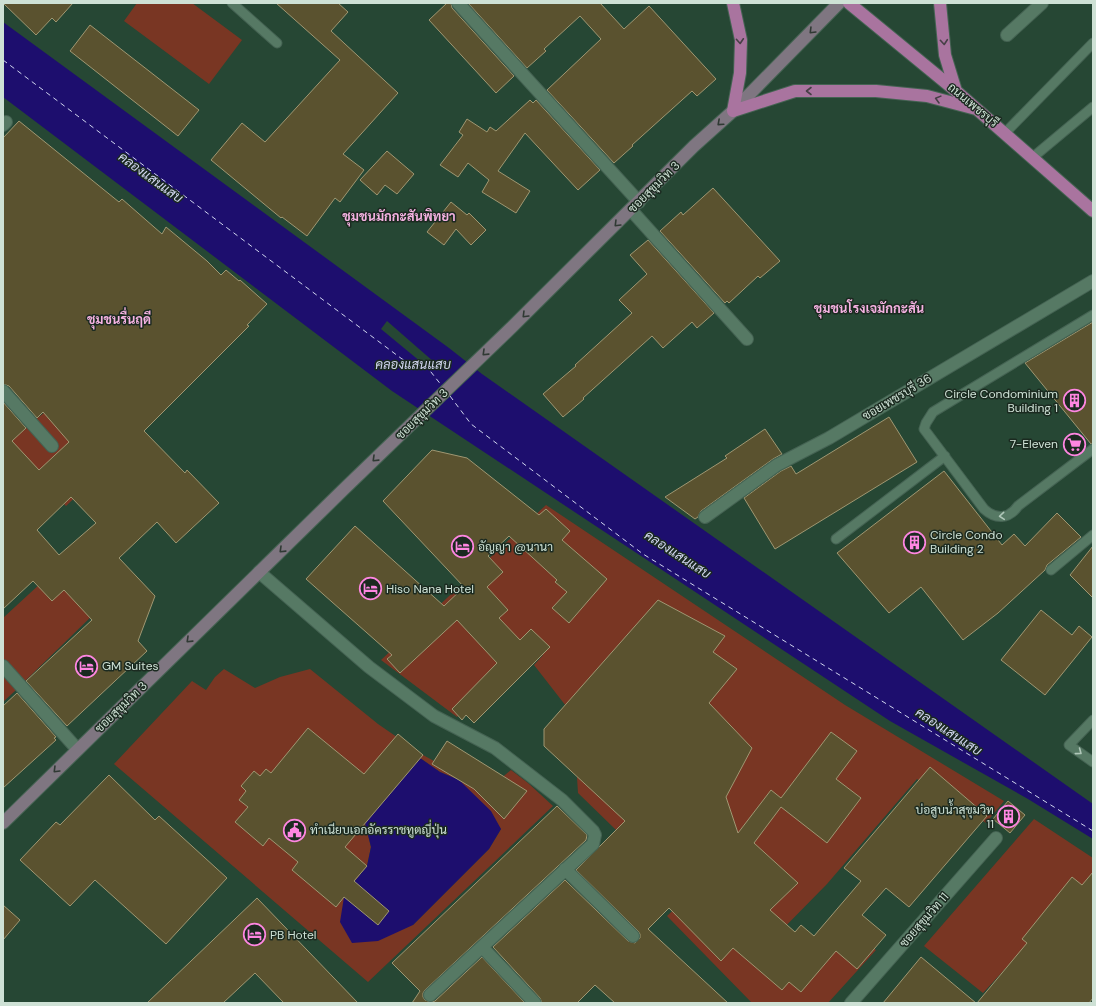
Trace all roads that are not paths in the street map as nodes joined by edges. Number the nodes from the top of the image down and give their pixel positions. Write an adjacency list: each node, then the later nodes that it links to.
1 (232, 3): 10 (lane)
2 (458, 3): 17 (street)
3 (733, 3): 14 (main road, one-way to 14)
4 (839, 3): 14 (street, ซอยสุขุมวิท 3, one-way to 14)
5 (849, 3): 11 (main road, ถนนเพชรบุรี)
6 (940, 3): 11 (main road, one-way to 11)
7 (1042, 3): 8 (street)
8 (1007, 35)
9 (1093, 42): 15 (lane)
10 (277, 43)
11 (956, 91): 13 (main road, ถนนเพชรบุรี)
12 (1093, 107): 16 (lane)
13 (976, 109): 14 (main road, one-way to 14); 15 (main road, ถนนเพชรบุรี)
14 (733, 111): 17 (street, ซอยสุขุมวิท 3, one-way to 17)
15 (1005, 133): 16 (main road, ถนนเพชรบุรี)
16 (1032, 158): 18 (main road, ถนนเพชรบุรี)
17 (635, 206): 21 (street); 30 (street, ซอยสุขุมวิท 3, one-way to 30)
18 (1093, 211)
19 (1093, 280): 26 (street, ซอยเพชรบุรี 36)
20 (1093, 315): 25 (lane)
21 (747, 339)
22 (3, 392): 23 (street)
23 (52, 446)
24 (1093, 449): 25 (lane, one-way to 25)
25 (945, 456): 28 (lane)
26 (705, 517)
27 (1093, 535): 29 (lane)
28 (836, 539)
29 (1051, 570)
30 (259, 572): 33 (street, ซอยสุขุมวิท 3, one-way to 33); 37 (street)
31 (3, 666): 33 (street)
32 (1093, 720): 34 (lane, one-way to 34)
33 (77, 749): 35 (street, ซอยสุขุมวิท 3, one-way to 35)
34 (1093, 762)
35 (3, 822)
36 (996, 838): 42 (street, ซอยสุขุมวิท 11)
37 (565, 869): 38 (street); 39 (street)
38 (633, 936)
39 (482, 947): 40 (street); 41 (street)
40 (430, 996)
41 (535, 1003)
42 (851, 1003)

